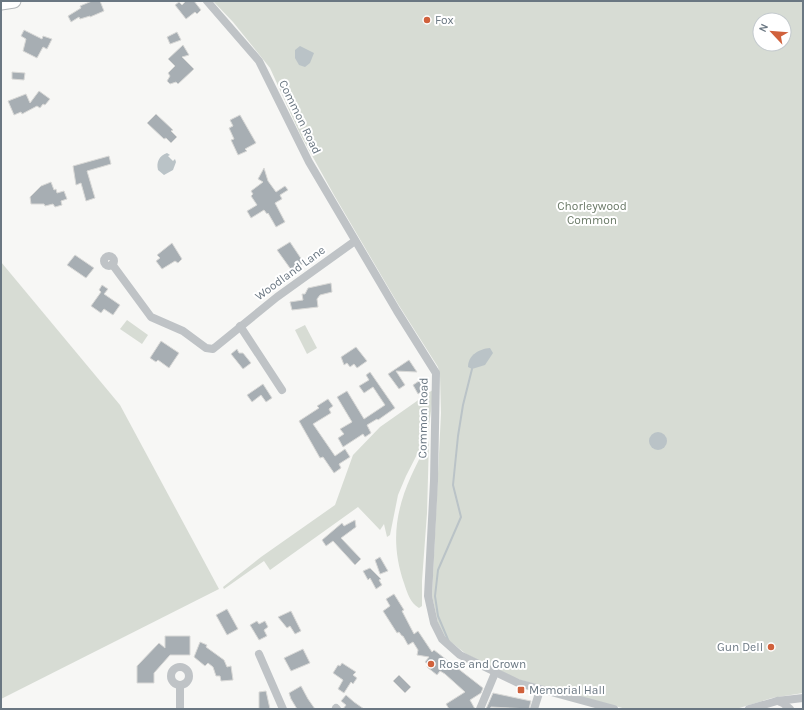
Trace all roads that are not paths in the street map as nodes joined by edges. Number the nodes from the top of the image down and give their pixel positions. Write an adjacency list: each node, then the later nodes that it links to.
1 (14, 1): 3 (main road)
2 (207, 1): 4 (street, Common Road)
3 (1, 3)
4 (355, 241): 6 (street, Woodland Lane); 9 (street, Common Road)
5 (112, 264): 6 (street, Woodland Lane)
6 (240, 326): 7 (street)
7 (282, 390)
8 (259, 654): 16 (street)
9 (495, 673): 11 (street, Common Road); 17 (street)
10 (180, 685): 15 (street)
11 (540, 690): 14 (street, Common Road); 18 (street)
12 (803, 698): 13 (street)
13 (778, 701): 20 (street); 21 (street)
14 (598, 707): 19 (street, Common Road)
15 (180, 709)
16 (283, 709)
17 (480, 709)
18 (534, 709)
19 (614, 709)
20 (749, 709)
21 (790, 709)

